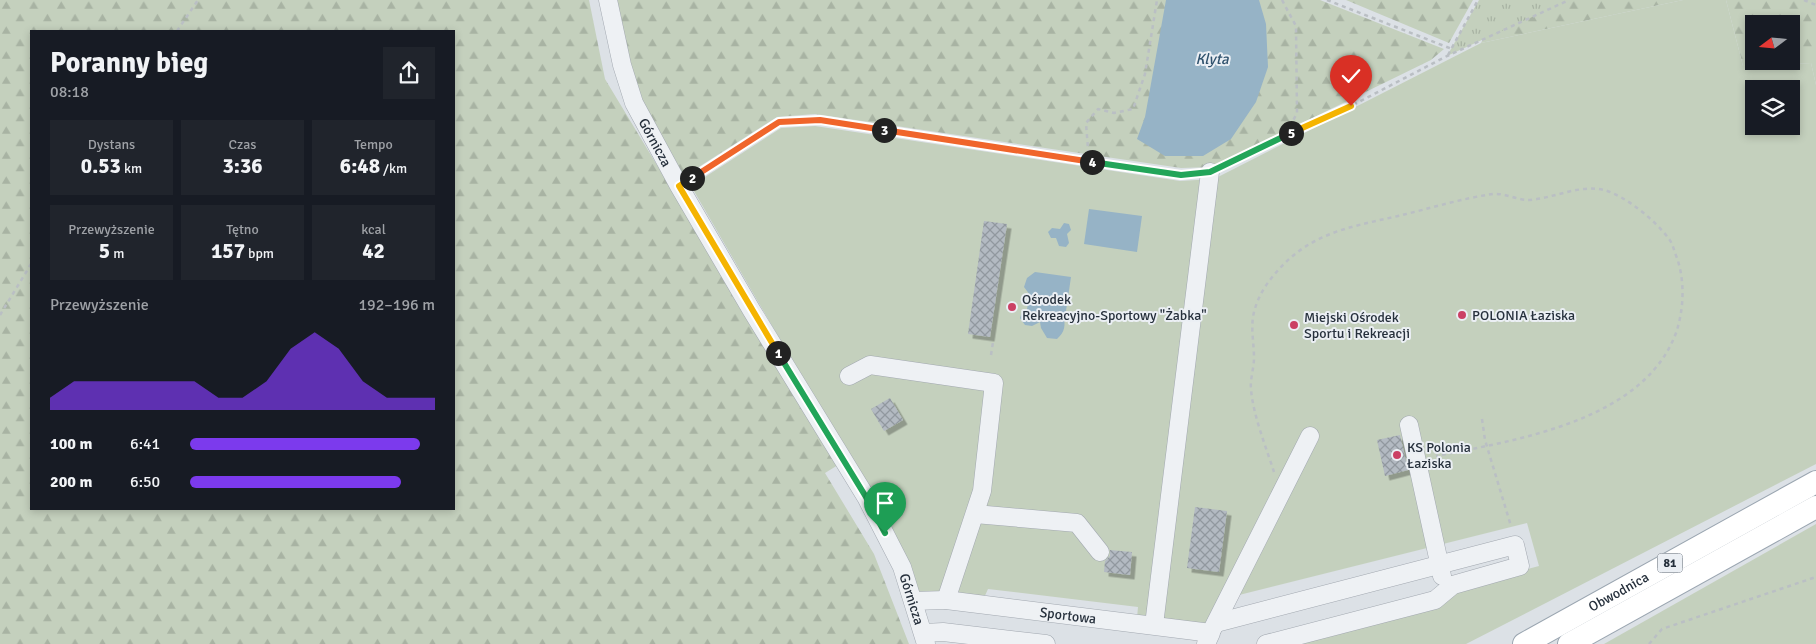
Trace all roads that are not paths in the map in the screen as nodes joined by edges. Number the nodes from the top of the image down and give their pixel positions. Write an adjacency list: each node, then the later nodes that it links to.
1 (608, 0): 13 (street, Górnicza)
2 (1210, 172): 14 (street)
3 (848, 376): 8 (street)
4 (1409, 425): 10 (street)
5 (1310, 436): 15 (street)
6 (1816, 482): 19 (main road, Obwodnica / 81)
7 (1816, 507): 20 (main road, Obwodnica / 81)
8 (975, 514): 9 (street); 12 (street)
9 (1100, 552)
10 (1440, 564): 11 (street); 11 (street); 15 (street)
11 (1446, 591): 18 (street)
12 (946, 600): 13 (street, Sportowa); 14 (street, Sportowa)
13 (913, 601): 16 (street, Górnicza)
14 (1154, 625): 15 (street, Sportowa)
15 (1211, 633)
16 (925, 639): 17 (street)
17 (1046, 644)
18 (1266, 644)
19 (1524, 644)
20 (1569, 644)

